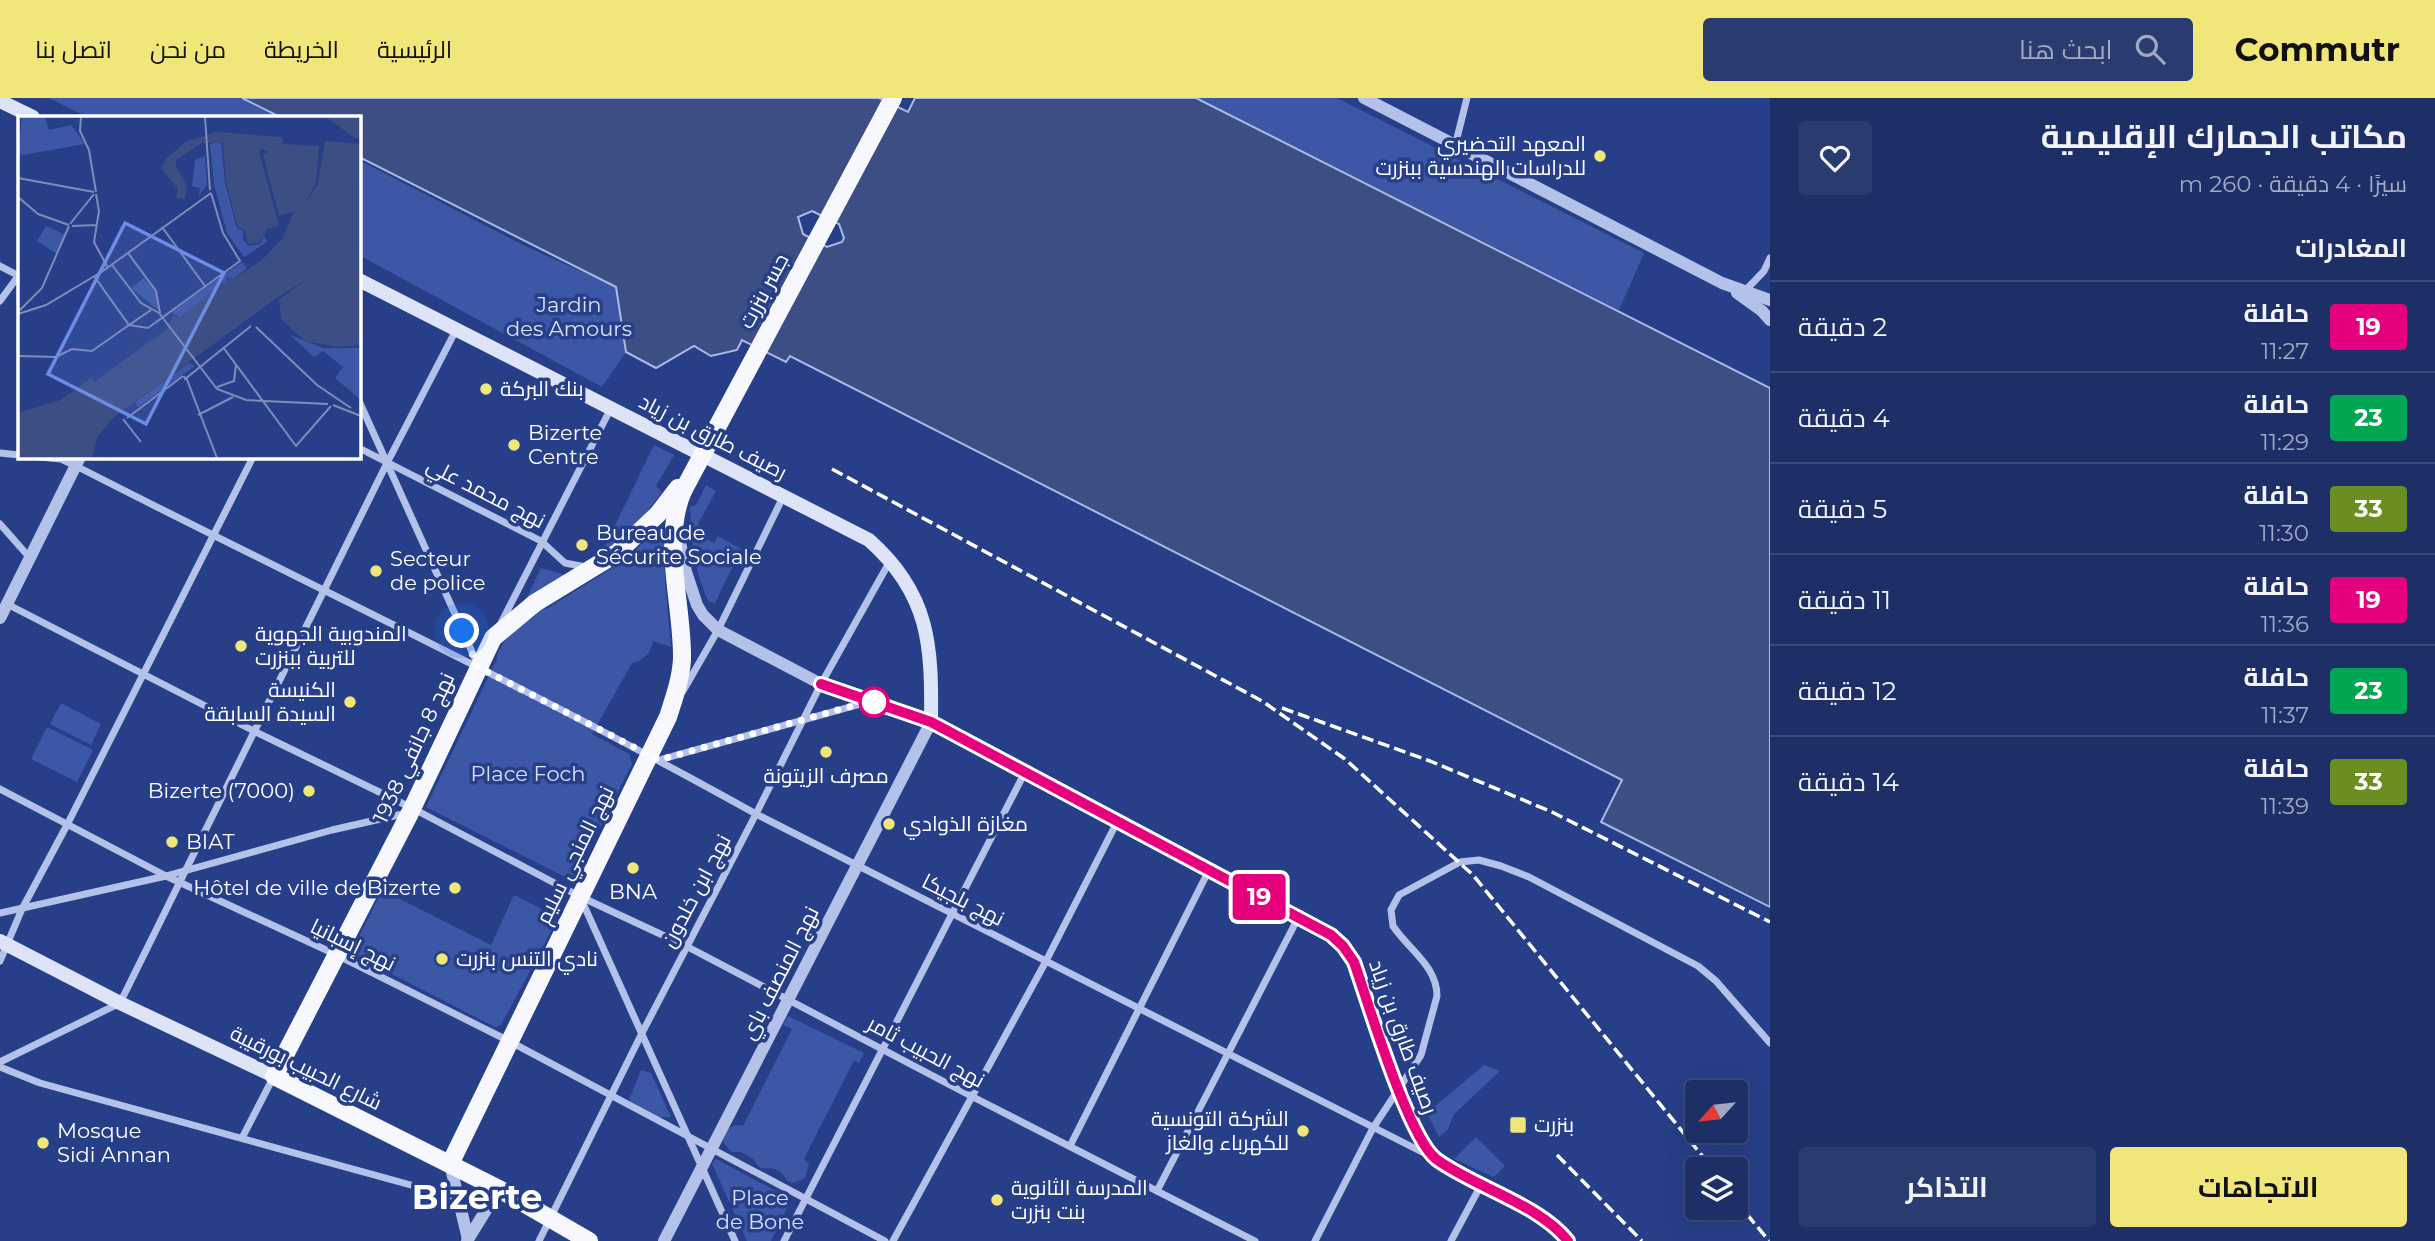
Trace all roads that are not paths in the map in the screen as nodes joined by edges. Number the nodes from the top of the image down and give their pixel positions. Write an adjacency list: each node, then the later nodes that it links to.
1 (886, 98): 28 (main road, جسر بنزرت)
2 (893, 98): 28 (main road, جسر بنزرت, bridge)
3 (1364, 98): 7 (street)
4 (1466, 98): 7 (street)
5 (0, 101): 6 (main road)
6 (31, 116)
7 (1455, 146): 13 (street)
8 (1770, 258): 13 (street)
9 (0, 266): 10 (street)
10 (18, 275)
11 (18, 277): 15 (street)
12 (360, 281): 17 (main road, رصيف طارق بن زياد)
13 (1743, 293): 14 (street); 16 (street)
14 (1770, 300)
15 (0, 301)
16 (1770, 320)
17 (457, 330): 19 (main road, رصيف طارق بن زياد); 26 (street)
18 (360, 403): 26 (street)
19 (611, 408): 27 (main road, رصيف طارق بن زياد); 31 (street)
20 (360, 449): 26 (street, نهج محمد علي)
21 (0, 453): 22 (street)
22 (18, 455)
23 (50, 458): 25 (street, نهج بلجيكا)
24 (252, 458): 30 (street)
25 (78, 461): 30 (street, نهج بلجيكا); 32 (street)
26 (387, 463): 31 (street, نهج محمد علي); 35 (street); 40 (street)
27 (783, 496): 33 (main road, رصيف طارق بن زياد); 38 (street, نهج المنجي سليم)
28 (677, 502): 34 (main road, نهج 8 جانفي 1938); 38 (street); 44 (main road, نهج المنجي سليم)
29 (0, 524): 32 (street)
30 (213, 536): 35 (street, نهج بلجيكا); 41 (street)
31 (541, 541): 34 (street, نهج محمد علي); 39 (street)
32 (30, 558): 36 (street)
33 (890, 561): 42 (street, نهج ابن خلدون); 46 (main road, رصيف طارق بن زياد)
34 (594, 568): 39 (main road, نهج 8 جانفي 1938)
35 (325, 591): 40 (street, نهج بلجيكا); 47 (street)
36 (7, 604): 37 (street); 41 (street, نهج الحبيب ثامر)
37 (0, 618)
38 (718, 630): 42 (street); 44 (street, نهج المنجي سليم)
39 (493, 638): 40 (main road, نهج 8 جانفي 1938)
40 (478, 667): 48 (street, نهج بلجيكا); 51 (main road, نهج 8 جانفي 1938)
41 (144, 674): 47 (street, نهج الحبيب ثامر); 54 (street)
42 (821, 684): 43 (street, رصيف طارق بن زياد); 45 (street, نهج ابن خلدون)
43 (870, 701): 45 (street); 46 (street, رصيف طارق بن زياد)
44 (668, 717): 48 (main road, نهج المنجي سليم)
45 (803, 719): 48 (street); 52 (street, نهج ابن خلدون)
46 (931, 722): 49 (main road, رصيف طارق بن زياد); 55 (street, نهج المنصف باي)
47 (254, 731): 51 (street, نهج الحبيب ثامر); 56 (street)
48 (654, 758): 52 (street, نهج بلجيكا); 60 (main road, نهج المنجي سليم)
49 (1025, 772): 53 (main road, رصيف طارق بن زياد); 63 (street)
50 (0, 789): 54 (street, نهج إسبانيا)
51 (411, 810): 56 (street); 60 (street, نهج الحبيب ثامر); 67 (main road, نهج 8 جانفي 1938)
52 (756, 814): 55 (street, نهج بلجيكا); 66 (street, نهج ابن خلدون)
53 (1118, 822): 57 (main road, رصيف طارق بن زياد); 69 (street)
54 (67, 825): 58 (street, نهج إسبانيا); 61 (street)
55 (857, 866): 63 (street, نهج بلجيكا); 70 (street, نهج المنصف باي)
56 (187, 870): 58 (street); 59 (street)
57 (1209, 870): 64 (main road, رصيف طارق بن زياد); 72 (street)
58 (166, 876): 59 (street, نهج إسبانيا); 61 (street)
59 (180, 883): 67 (street, نهج إسبانيا); 71 (street)
60 (581, 897): 66 (street, نهج الحبيب ثامر); 73 (street); 74 (main road, نهج المنجي سليم)
61 (22, 909): 62 (street); 65 (street)
62 (0, 914)
63 (952, 914): 69 (street, نهج بلجيكا); 76 (street)
64 (1298, 918): 77 (street); 80 (main road, رصيف طارق بن زياد)
65 (4, 943): 68 (street); 71 (main road, شارع الحبيب بورقيبة)
66 (686, 946): 70 (street, نهج الحبيب ثامر); 73 (street, نهج ابن خلدون)
67 (337, 955): 74 (street, نهج إسبانيا); 79 (main road, نهج 8 جانفي 1938)
68 (0, 961)
69 (1045, 963): 72 (street, نهج بلجيكا); 82 (street)
70 (788, 1000): 76 (street, نهج الحبيب ثامر); 87 (street, نهج المنصف باي)
71 (120, 1003): 78 (street); 79 (main road, شارع الحبيب بورقيبة)
72 (1138, 1009): 77 (street, نهج بلجيكا); 86 (street)
73 (642, 1033): 81 (street, نهج ابن خلدون); 84 (street)
74 (509, 1041): 81 (street, نهج إسبانيا); 89 (main road, نهج المنجي سليم)
75 (1770, 1043): 80 (street)
76 (882, 1048): 82 (street, نهج الحبيب ثامر); 95 (street)
77 (1227, 1054): 83 (street, نهج بلجيكا); 93 (street)
78 (0, 1065): 85 (street)
79 (274, 1076): 85 (street); 89 (main road, شارع الحبيب بورقيبة)
80 (1399, 1088): 83 (street); 88 (main road, رصيف طارق بن زياد)
81 (611, 1095): 84 (street, نهج إسبانيا); 96 (street, نهج ابن خلدون)
82 (973, 1097): 86 (street, نهج الحبيب ثامر); 104 (street)
83 (1373, 1128): 88 (street, نهج بلجيكا); 106 (street)
84 (689, 1137): 87 (street, نهج إسبانيا); 90 (street)
85 (242, 1138): 94 (street)
86 (1070, 1146): 93 (street, نهج الحبيب ثامر)
87 (711, 1150): 90 (street, نهج المنصف باي); 95 (street)
88 (1435, 1158): 91 (main road, رصيف طارق بن زياد)
89 (450, 1164): 92 (main road, شارع الحبيب بورقيبة); 94 (street)
90 (702, 1166): 100 (street, نهج المنصف باي); 101 (street)
91 (1481, 1185): 107 (street); 108 (main road, رصيف طارق بن زياد)
92 (499, 1188): 96 (main road, شارع الحبيب بورقيبة); 97 (street)
93 (1157, 1191): 105 (street, نهج الحبيب ثامر)
94 (458, 1198): 97 (street)
95 (806, 1198): 102 (street); 103 (street)
96 (551, 1218): 98 (street, نهج ابن خلدون); 99 (main road, شارع الحبيب بورقيبة)
97 (467, 1240)
98 (539, 1241)
99 (589, 1241)
100 (664, 1241)
101 (735, 1241)
102 (784, 1241)
103 (885, 1241)
104 (893, 1241)
105 (1255, 1241)
106 (1315, 1241)
107 (1451, 1241)
108 (1568, 1241)

